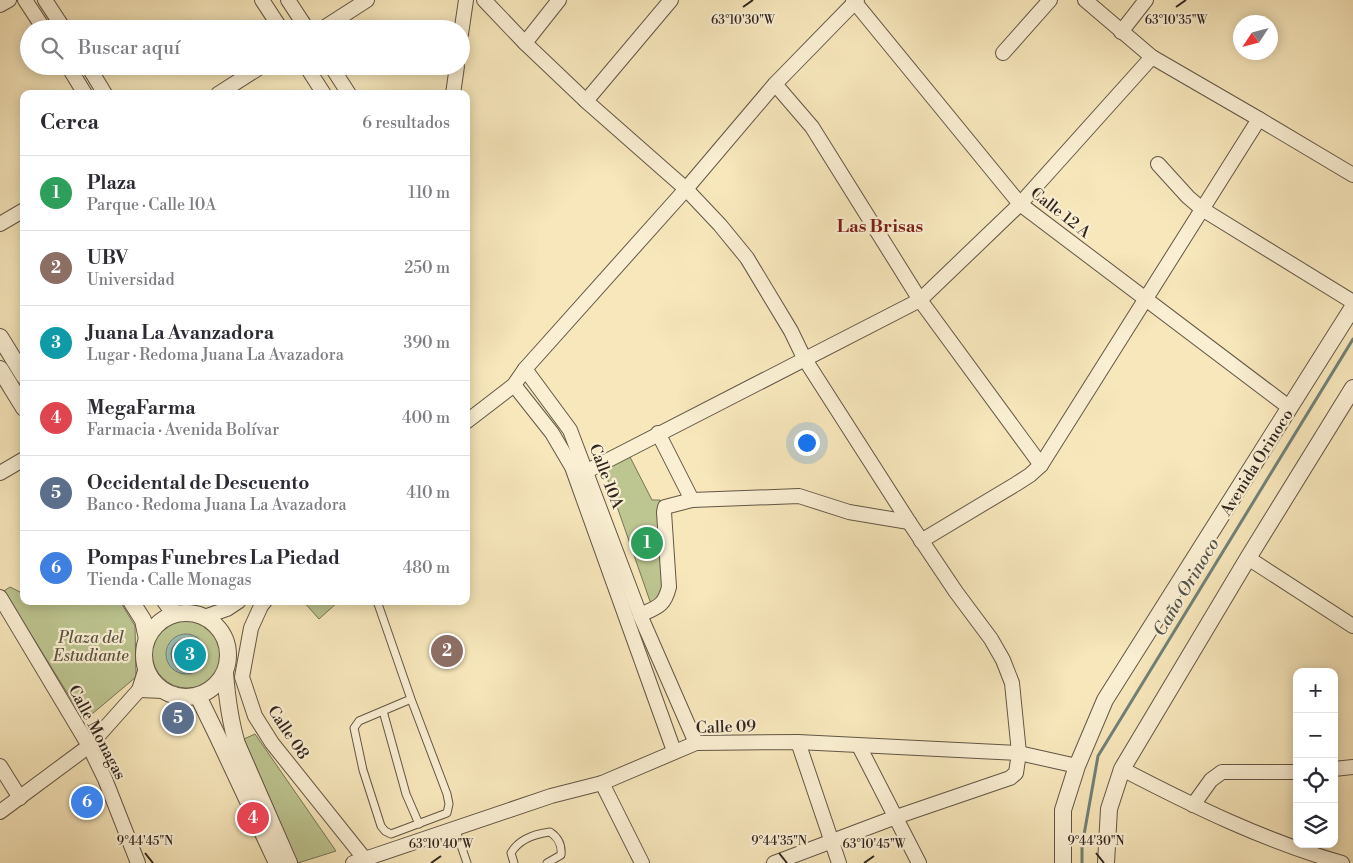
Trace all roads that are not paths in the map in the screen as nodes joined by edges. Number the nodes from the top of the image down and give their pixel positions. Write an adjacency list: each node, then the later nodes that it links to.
1 (9, 0): 15 (street)
2 (25, 0): 16 (street)
3 (46, 0): 17 (street)
4 (262, 0): 18 (street)
5 (288, 0): 19 (street)
6 (367, 0): 20 (street)
7 (466, 0): 21 (street)
8 (484, 0): 23 (street)
9 (560, 0): 23 (street)
10 (671, 0): 39 (street)
11 (1050, 0): 24 (street)
12 (1085, 0): 22 (street)
13 (1146, 0): 22 (street)
14 (855, 1): 32 (street); 44 (street, Calle 12 A)
15 (0, 5)
16 (38, 20)
17 (58, 20)
18 (275, 20)
19 (300, 20)
20 (336, 20)
21 (463, 20)
22 (1121, 32): 25 (street)
23 (525, 43): 39 (street)
24 (1003, 53)
25 (1152, 57): 40 (street); 44 (street)
26 (74, 75): 33 (street)
27 (93, 75): 34 (street)
28 (248, 75): 35 (street)
29 (312, 75): 36 (street)
30 (337, 75): 37 (street)
31 (456, 75): 38 (street)
32 (775, 84): 43 (street); 48 (street)
33 (83, 90)
34 (103, 90)
35 (224, 90)
36 (321, 90)
37 (346, 90)
38 (454, 90)
39 (586, 101): 43 (street)
40 (1259, 119): 42 (street); 45 (street)
41 (1158, 164): 45 (street)
42 (1353, 175)
43 (686, 189): 53 (street); 56 (street)
44 (1020, 204): 48 (street); 49 (street, Calle 12 A)
45 (1202, 209): 49 (street); 50 (street)
46 (20, 212): 47 (street)
47 (0, 224)
48 (920, 300): 53 (street); 64 (street)
49 (1147, 300): 60 (street, Calle 12 A); 64 (street)
50 (1353, 302)
51 (1353, 307): 60 (street, Avenida Orinoco)
52 (0, 337): 55 (street)
53 (804, 358): 62 (street); 68 (street)
54 (0, 369): 59 (street)
55 (20, 370)
56 (525, 370): 57 (street); 65 (street, Calle 10A)
57 (514, 385): 61 (street); 92 (street, Calle 10A)
58 (1353, 388): 70 (street)
59 (20, 402)
60 (1290, 408): 95 (street, Avenida Orinoco)
61 (470, 419)
62 (658, 433): 65 (street); 67 (street)
63 (20, 461): 66 (street)
64 (1042, 466): 69 (street)
65 (587, 471): 77 (street, Calle 10A)
66 (0, 473)
67 (692, 500): 68 (street); 77 (street)
68 (909, 522): 69 (street)
69 (921, 541): 93 (street)
70 (1248, 558): 79 (street); 97 (street)
71 (0, 597): 90 (street, Calle Monagas)
72 (134, 605): 80 (street)
73 (233, 605): 78 (street)
74 (262, 605): 108 (street, Calle 08)
75 (378, 605): 86 (lane)
76 (170, 608): 78 (street); 80 (street)
77 (640, 615): 89 (street, Calle 10A)
78 (204, 617): 82 (street)
79 (1353, 626)
80 (147, 639): 81 (street)
81 (146, 668): 83 (street); 84 (street)
82 (225, 673): 85 (street); 111 (street)
83 (139, 690): 84 (street); 90 (street)
84 (164, 690): 85 (street)
85 (198, 696): 110 (street)
86 (411, 699): 87 (lane); 105 (lane)
87 (383, 711): 105 (lane); 105 (lane)
88 (798, 742): 89 (street, Calle 09); 91 (street, Calle 09); 107 (street)
89 (696, 743): 92 (street, Calle 09)
90 (89, 746): 101 (street); 109 (street, Calle Monagas)
91 (859, 746): 93 (street, Calle 09); 104 (street)
92 (674, 751): 100 (street, Calle 09)
93 (1019, 753): 95 (street, Calle 09); 104 (street)
94 (0, 766): 101 (street)
95 (1077, 766): 119 (street, Avenida Orinoco)
96 (1353, 767): 98 (street)
97 (1122, 769): 102 (street); 120 (street)
98 (1338, 769)
99 (1293, 772): 102 (street)
100 (602, 784): 106 (street, Calle 09); 115 (street)
101 (20, 798): 103 (street)
102 (1193, 806): 121 (street)
103 (0, 812)
104 (896, 817): 107 (street); 118 (street)
105 (419, 824)
106 (455, 828): 108 (street, Calle 09); 112 (lane)
107 (831, 841): 116 (street); 117 (street)
108 (362, 861)
109 (138, 863)
110 (277, 863)
111 (289, 863)
112 (467, 863)
113 (514, 863): 114 (lane)
114 (547, 863)
115 (642, 863)
116 (774, 863)
117 (839, 863)
118 (919, 863)
119 (1063, 863)
120 (1106, 863)
121 (1342, 863)

